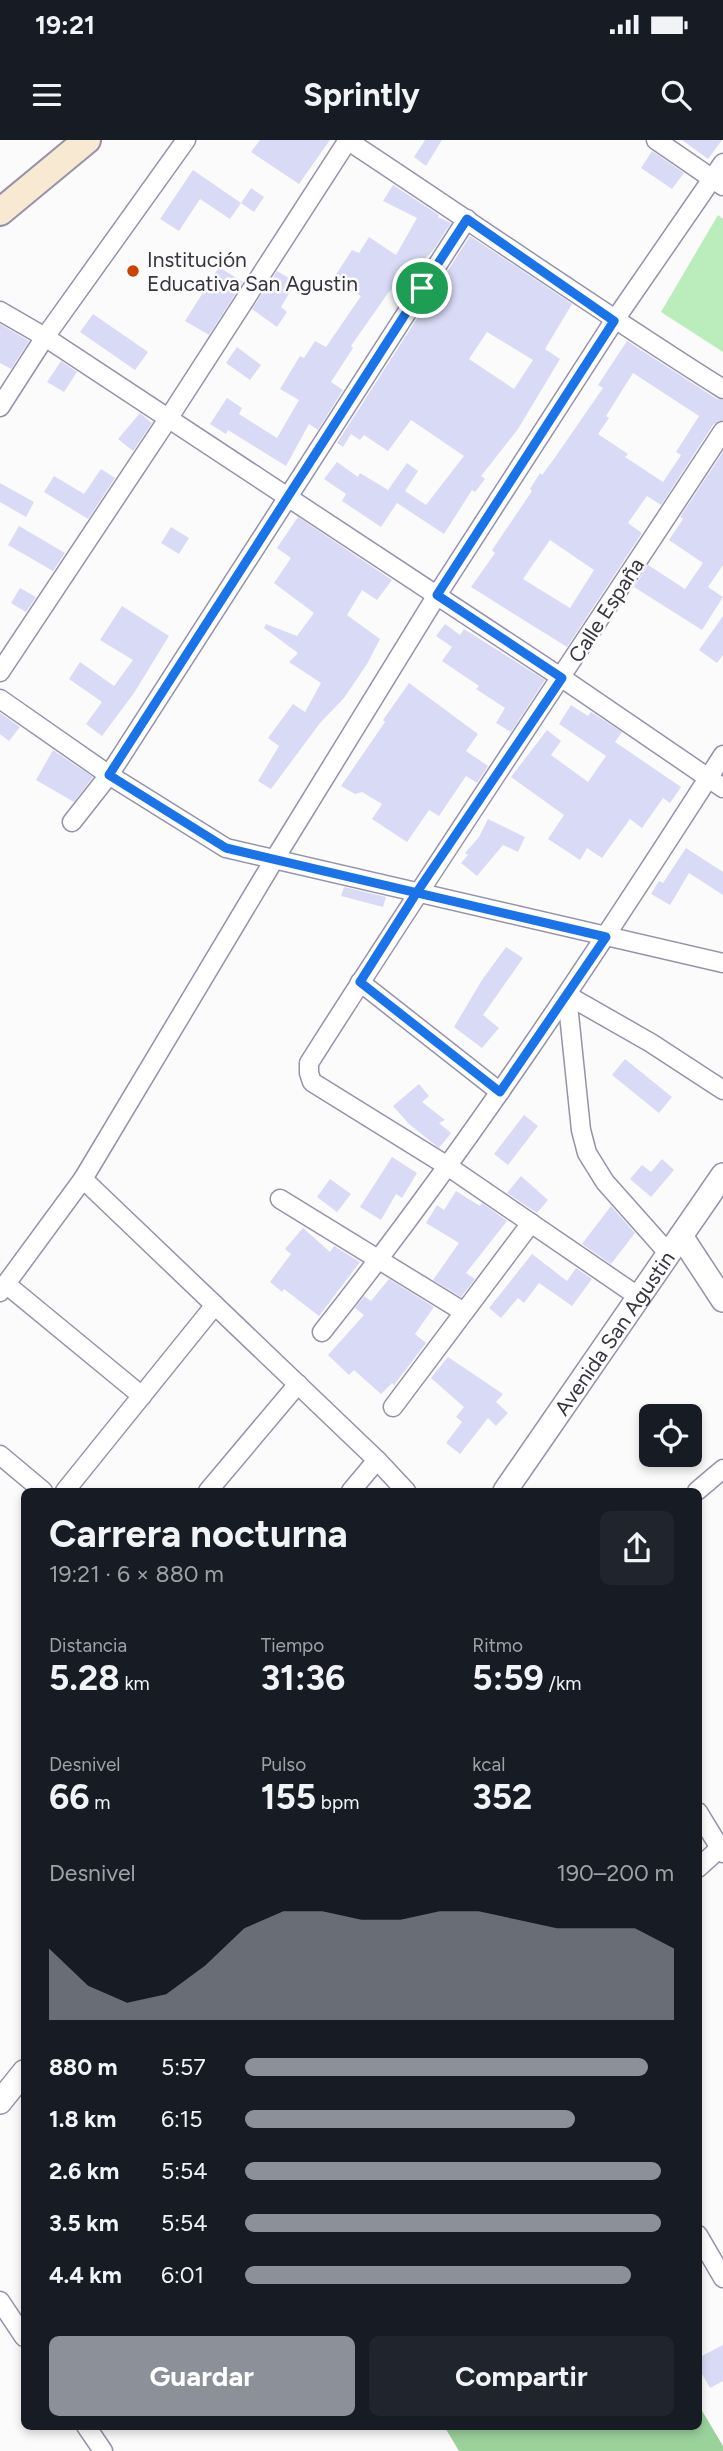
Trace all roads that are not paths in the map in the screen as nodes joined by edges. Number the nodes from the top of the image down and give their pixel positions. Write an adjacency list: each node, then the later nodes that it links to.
1 (62, 140): 8 (main road)
2 (87, 140): 9 (main road)
3 (187, 140): 13 (street)
4 (347, 140): 10 (street); 16 (street)
5 (656, 140): 7 (street)
6 (723, 163): 7 (street)
7 (718, 183): 12 (street)
8 (0, 191)
9 (0, 212)
10 (467, 219): 12 (street); 18 (street)
11 (0, 311): 13 (street)
12 (614, 321): 14 (street); 19 (street)
13 (45, 337): 15 (street); 16 (street)
14 (723, 389)
15 (0, 407)
16 (168, 419): 18 (street); 20 (street)
17 (723, 432): 21 (street, Calle España)
18 (287, 496): 19 (street); 24 (street)
19 (437, 595): 21 (street); 27 (street)
20 (0, 672)
21 (562, 678): 25 (street); 28 (street, Calle España)
22 (0, 699): 24 (street)
23 (723, 755): 25 (street)
24 (109, 775): 26 (street); 27 (street)
25 (715, 784): 29 (street)
26 (72, 822)
27 (274, 860): 28 (street); 37 (street)
28 (417, 892): 29 (street); 31 (street, Calle España)
29 (606, 937): 30 (street); 32 (street)
30 (723, 963)
31 (360, 982): 34 (street); 35 (street, Calle España)
32 (567, 995): 33 (street); 34 (street); 40 (street)
33 (723, 1090)
34 (500, 1092): 35 (street)
35 (449, 1167): 39 (street, Calle España); 41 (street)
36 (723, 1175): 40 (street, Avenida San Agustin)
37 (83, 1179): 42 (street); 45 (street)
38 (280, 1199): 41 (street)
39 (531, 1223): 43 (street, Calle España); 46 (street)
40 (675, 1245): 43 (street, Avenida San Agustin); 44 (street)
41 (379, 1260): 46 (street); 47 (street)
42 (3, 1288): 49 (street)
43 (639, 1297): 59 (street, Avenida San Agustin)
44 (723, 1300)
45 (215, 1305): 48 (street); 49 (street)
46 (464, 1312): 50 (street)
47 (322, 1332)
48 (298, 1384): 52 (street); 56 (street)
49 (142, 1396): 55 (street)
50 (393, 1407)
51 (0, 1455): 54 (street)
52 (377, 1460): 57 (street); 58 (street)
53 (723, 1469): 60 (street)
54 (39, 1488)
55 (67, 1488)
56 (211, 1488)
57 (354, 1488)
58 (403, 1488)
59 (507, 1488)
60 (701, 1488)
61 (702, 1819): 62 (street)
62 (721, 1850): 63 (street)
63 (702, 1865)
64 (21, 2076): 65 (street)
65 (0, 2102)
66 (702, 2239): 67 (street)
67 (716, 2251): 68 (street)
68 (723, 2278)
69 (0, 2301): 70 (street)
70 (21, 2332)
71 (89, 2430): 72 (street)
72 (103, 2451)

